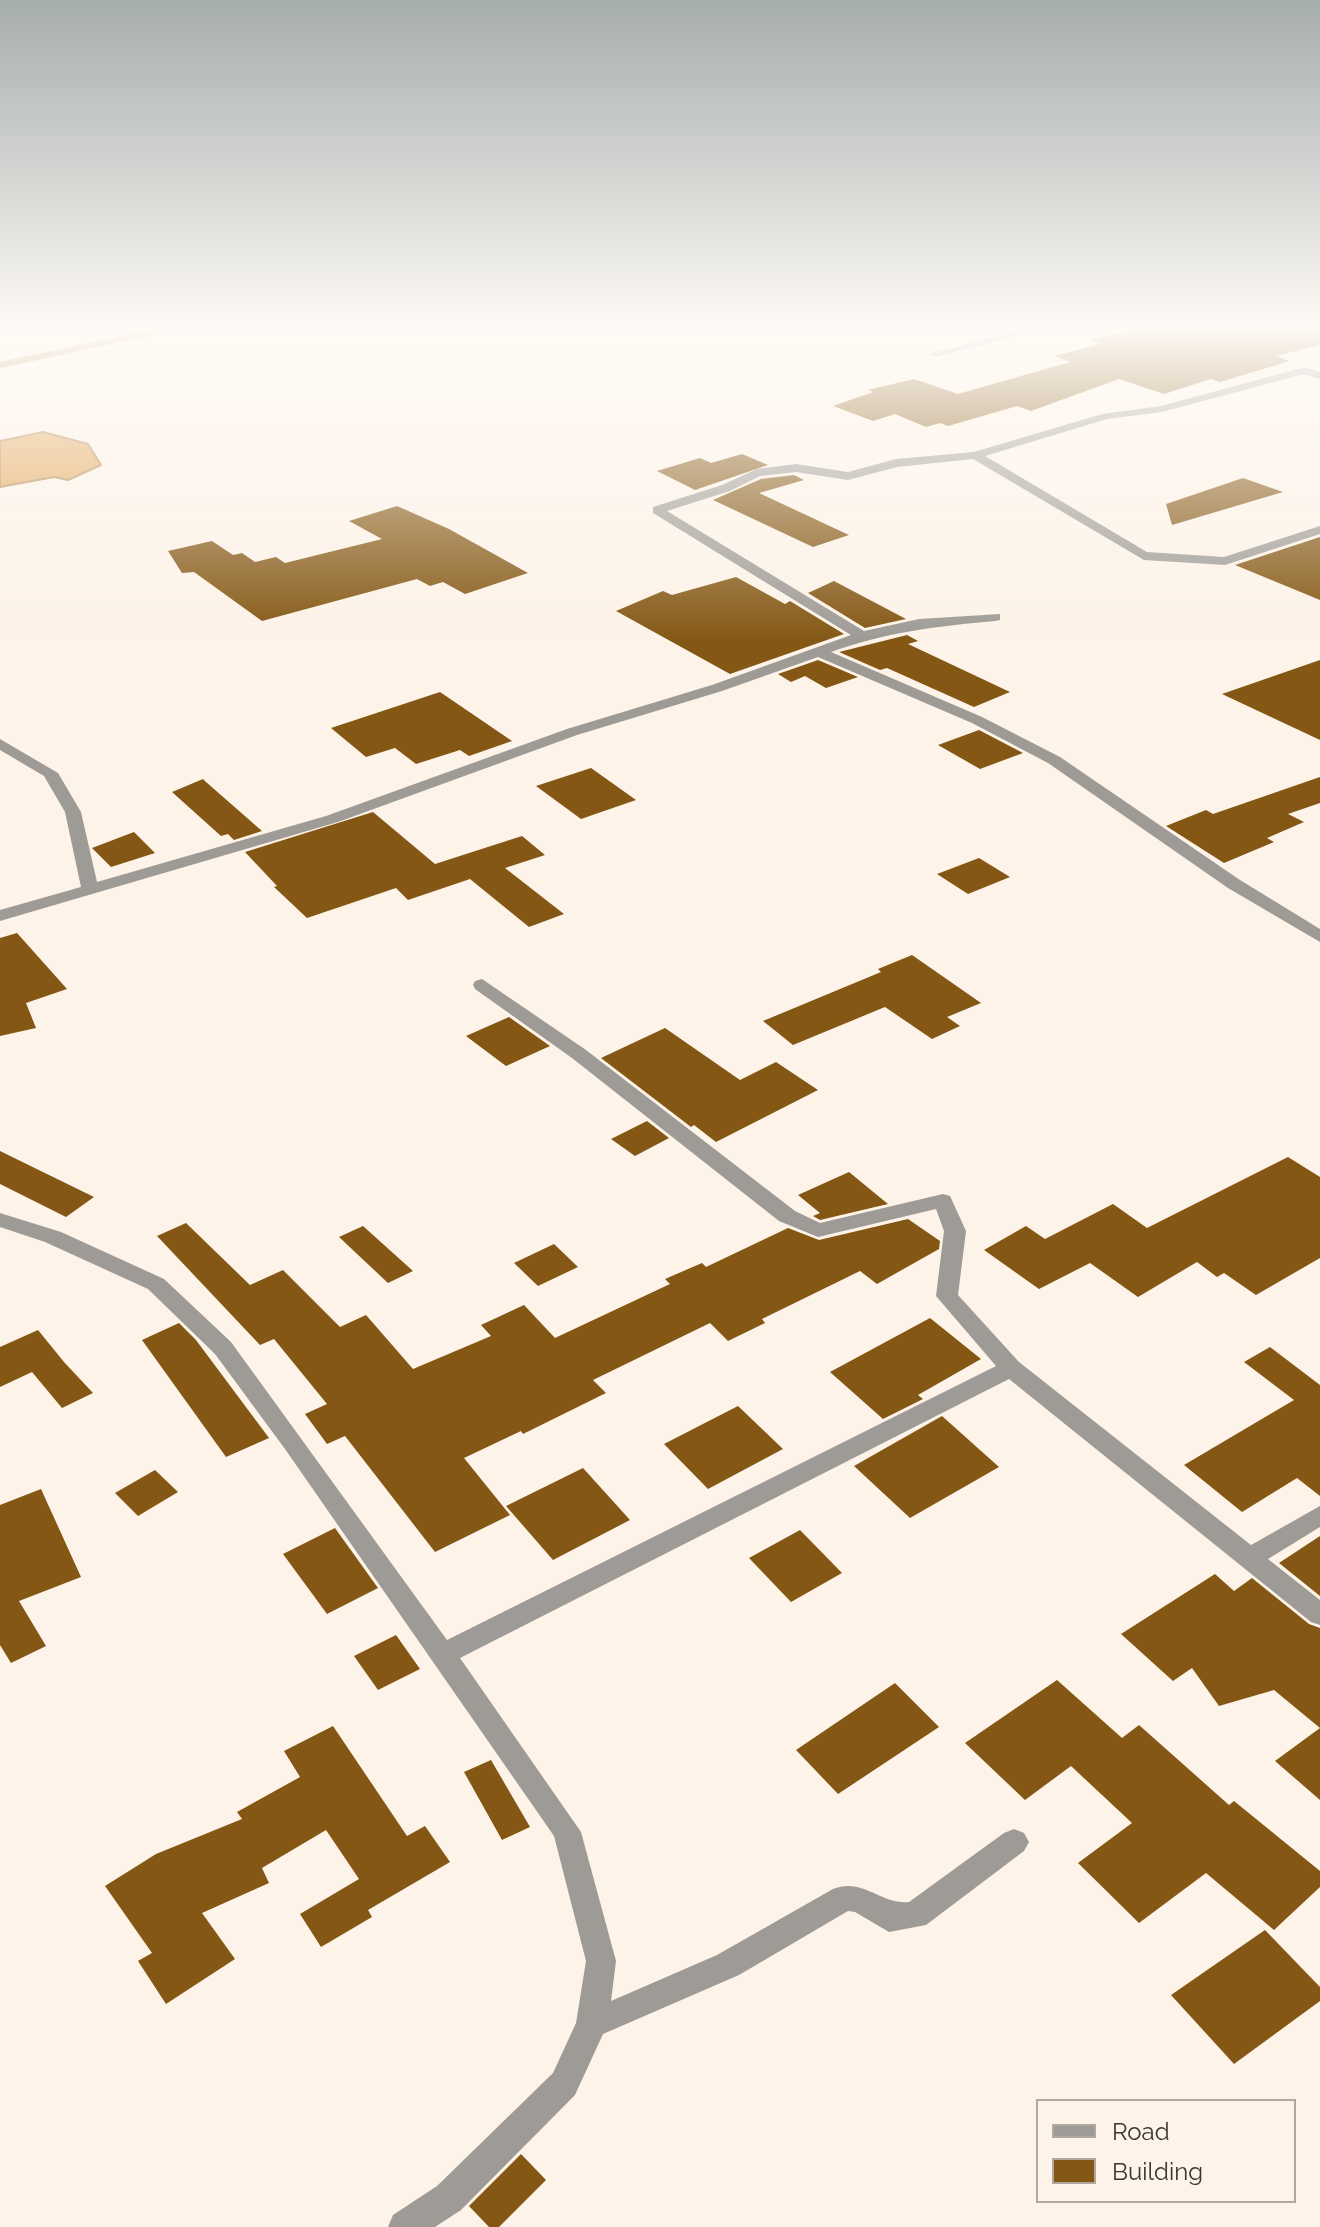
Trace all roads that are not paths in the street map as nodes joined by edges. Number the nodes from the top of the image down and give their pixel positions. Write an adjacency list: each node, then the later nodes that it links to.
1 (1046, 434): 2 (street)
2 (975, 455): 3 (street); 5 (street)
3 (1320, 530)
4 (995, 617): 5 (street)
5 (862, 636): 6 (street)
6 (817, 651): 8 (street); 10 (street)
7 (0, 744): 8 (street)
8 (90, 889): 9 (street)
9 (0, 916)
10 (1320, 937)
11 (482, 985): 13 (street)
12 (0, 1220): 17 (street)
13 (1011, 1368): 15 (street); 17 (street)
14 (1320, 1515): 15 (street)
15 (1252, 1557): 16 (street)
16 (1320, 1615)
17 (443, 1654): 19 (street)
18 (1014, 1842): 19 (street)
19 (592, 2024): 20 (street)
20 (405, 2227)

